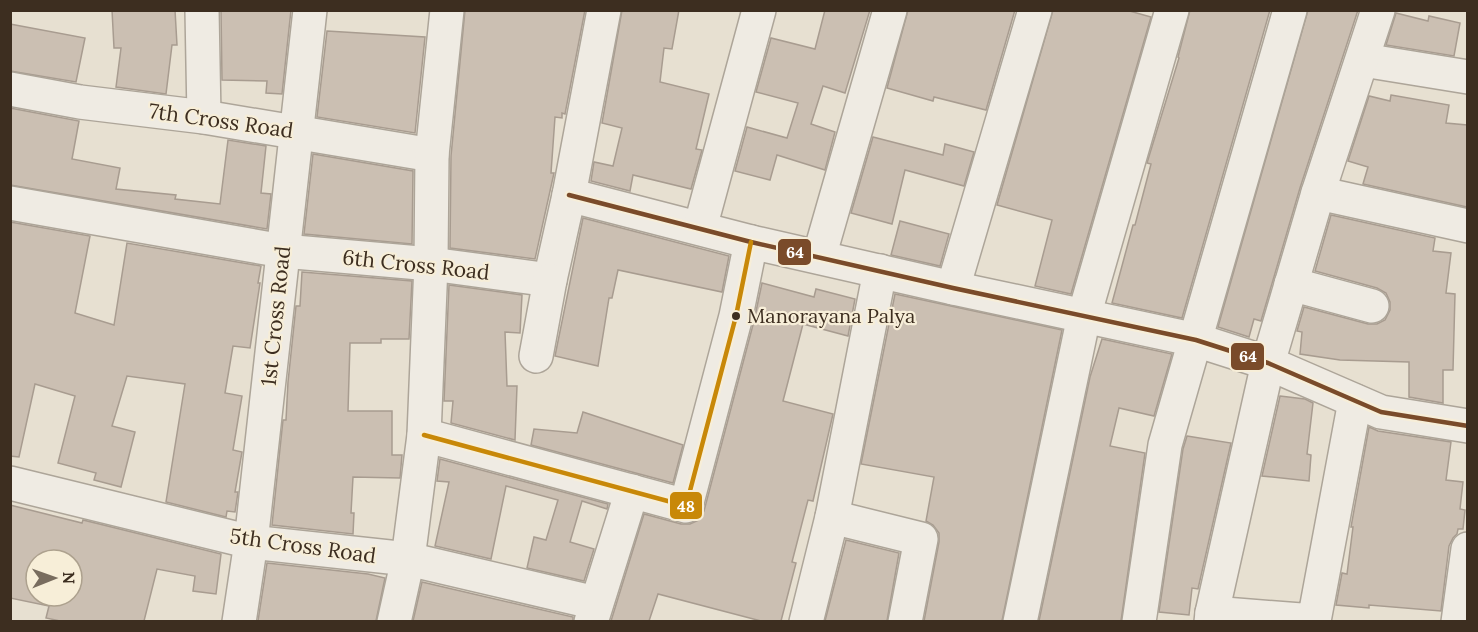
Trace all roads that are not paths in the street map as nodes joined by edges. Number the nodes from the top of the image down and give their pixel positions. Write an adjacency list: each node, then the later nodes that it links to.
1 (202, 10): 14 (street)
2 (310, 10): 15 (street, 1st Cross Road)
3 (447, 10): 16 (street)
4 (604, 10): 18 (street)
5 (759, 10): 21 (street)
6 (890, 10): 24 (street)
7 (1035, 10): 29 (street)
8 (1172, 10): 31 (street)
9 (1290, 10): 32 (street)
10 (1378, 10): 11 (street)
11 (1363, 60): 12 (street); 17 (street)
12 (1467, 77)
13 (10, 89): 14 (street, 7th Cross Road)
14 (204, 117): 15 (street, 7th Cross Road)
15 (297, 133): 16 (street, 7th Cross Road); 23 (street, 1st Cross Road)
16 (432, 155): 25 (street)
17 (1317, 193): 20 (street); 28 (street)
18 (569, 195): 21 (street); 27 (street)
19 (10, 203): 23 (street, 6th Cross Road)
20 (1467, 226)
21 (700, 228): 22 (street)
22 (751, 242): 24 (street); 39 (street)
23 (283, 251): 25 (street, 6th Cross Road); 41 (street, 1st Cross Road)
24 (819, 257): 26 (street)
25 (431, 264): 27 (street, 6th Cross Road); 37 (street)
26 (880, 271): 29 (street); 40 (street)
27 (550, 280): 33 (street)
28 (1291, 284): 30 (street); 34 (street)
29 (953, 288): 31 (street)
30 (1372, 306)
31 (1084, 316): 32 (street); 50 (street)
32 (1196, 340): 34 (street); 51 (street)
33 (536, 356)
34 (1268, 363): 35 (street); 45 (street)
35 (1355, 400): 36 (street); 52 (street)
36 (1467, 426)
37 (424, 435): 39 (street); 43 (street)
38 (10, 483): 41 (street, 5th Cross Road)
39 (633, 491): 44 (street)
40 (832, 517): 48 (street); 49 (street)
41 (251, 542): 43 (street, 5th Cross Road); 46 (street, 1st Cross Road)
42 (1467, 549): 53 (street)
43 (408, 560): 44 (street, 5th Cross Road); 47 (street)
44 (593, 612)
45 (1211, 617): 52 (street)
46 (238, 621)
47 (394, 621)
48 (806, 621)
49 (905, 621)
50 (1020, 621)
51 (1139, 621)
52 (1316, 621)
53 (1458, 621)

